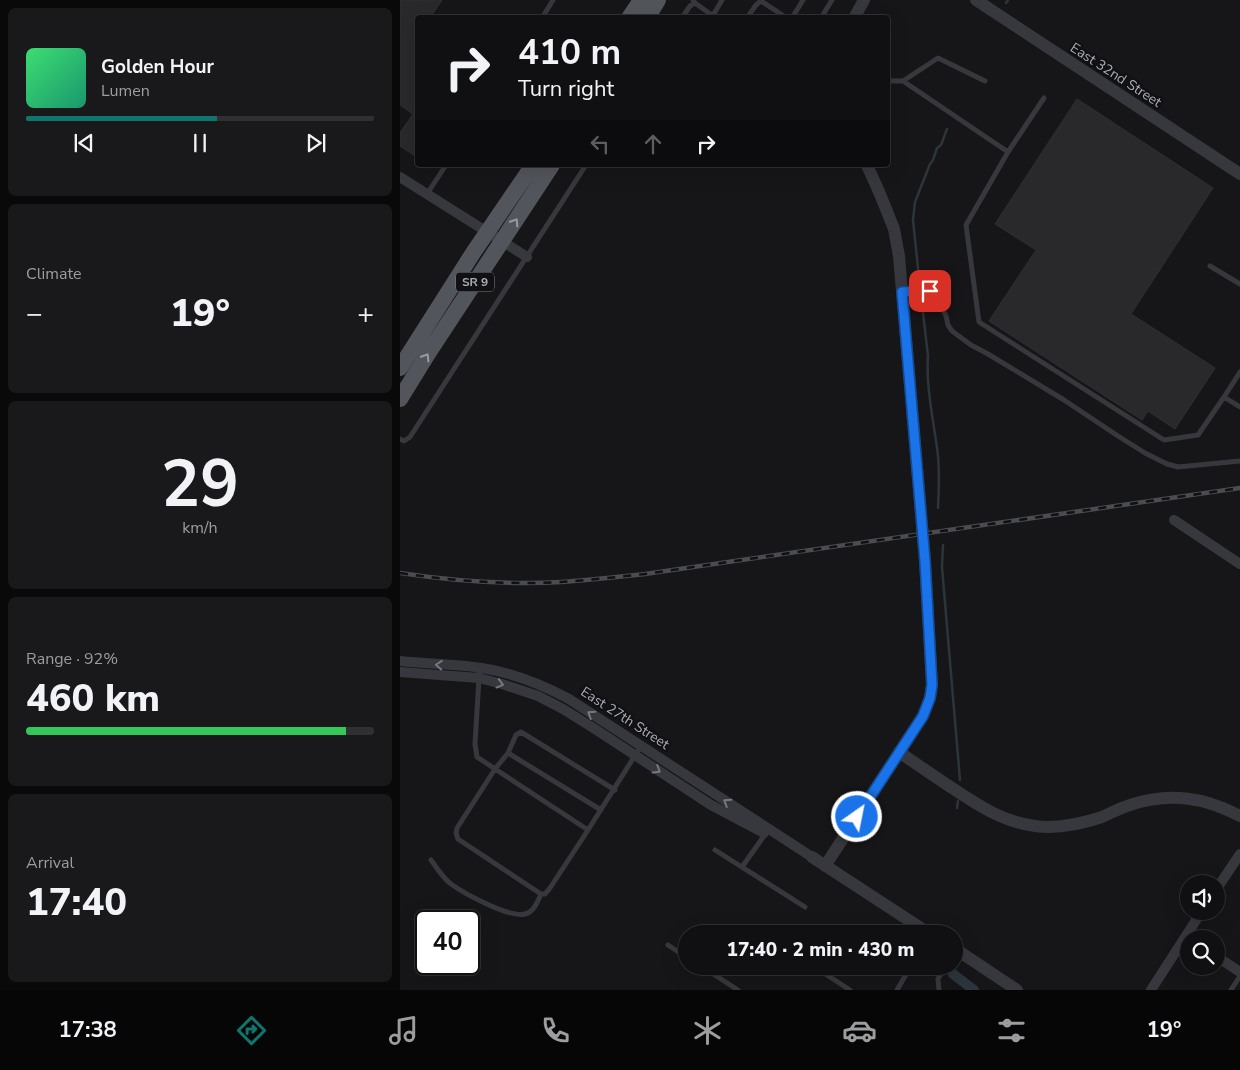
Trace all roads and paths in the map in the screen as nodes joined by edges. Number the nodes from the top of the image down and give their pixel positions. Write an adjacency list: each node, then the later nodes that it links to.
1 (553, 0): 11 (lane)
2 (641, 0): 12 (main road)
3 (658, 0): 13 (main road)
4 (722, 0): 16 (lane)
5 (804, 0): 20 (lane)
6 (832, 0): 21 (lane)
7 (864, 0): 22 (street)
8 (976, 0): 33 (street, East 32nd Street)
9 (694, 2): 14 (lane); 15 (lane)
10 (778, 12): 17 (lane); 18 (lane); 19 (lane)
11 (544, 15)
12 (631, 15)
13 (649, 15)
14 (684, 15)
15 (710, 15)
16 (714, 15)
17 (749, 15)
18 (776, 15)
19 (783, 15)
20 (794, 15)
21 (823, 15)
22 (856, 15)
23 (890, 81): 24 (lane)
24 (903, 81): 25 (lane); 27 (lane)
25 (985, 81)
26 (1044, 98): 27 (lane)
27 (1008, 152): 44 (lane)
28 (445, 167): 35 (lane)
29 (532, 167): 36 (main road, SR 9)
30 (551, 167): 37 (main road, SR 9, one-way to 30)
31 (585, 167): 38 (lane)
32 (868, 167): 41 (street)
33 (1240, 174)
34 (400, 177): 35 (street)
35 (427, 194): 36 (street)
36 (487, 232): 37 (street); 42 (main road, SR 9)
37 (502, 241): 38 (street); 45 (main road, SR 9, one-way to 37)
38 (527, 257): 47 (lane)
39 (1210, 266): 40 (lane)
40 (1240, 284)
41 (902, 292): 48 (lane); 55 (street)
42 (400, 368)
43 (1240, 372): 44 (lane)
44 (1224, 396): 46 (lane)
45 (400, 399)
46 (1240, 407)
47 (400, 439)
48 (1240, 461)
49 (1174, 520): 50 (street)
50 (1240, 564)
51 (400, 661): 53 (street, East 27th Street, one-way to 51)
52 (400, 672): 53 (street, East 27th Street)
53 (480, 673): 54 (street, East 27th Street); 57 (lane)
54 (638, 751): 58 (lane); 62 (street, East 27th Street, one-way to 62); 65 (street, East 27th Street, one-way to 54)
55 (899, 752): 60 (street); 67 (street)
56 (508, 753): 57 (lane); 58 (lane); 59 (lane)
57 (495, 769): 61 (lane); 70 (lane)
58 (615, 790): 59 (lane)
59 (601, 810): 61 (lane)
60 (1240, 816)
61 (588, 830): 70 (lane)
62 (766, 833): 65 (street, East 27th Street); 68 (lane)
63 (714, 850): 68 (lane)
64 (1240, 854): 69 (street)
65 (812, 857): 67 (street, East 27th Street)
66 (431, 860): 70 (lane)
67 (825, 866): 72 (street, East 27th Street)
68 (742, 868): 71 (lane)
69 (1225, 876)
70 (541, 894)
71 (805, 907)
72 (916, 925)
73 (668, 946): 75 (lane)
74 (1180, 949): 89 (street)
75 (678, 952)
76 (963, 956): 88 (street)
77 (1225, 962): 78 (street)
78 (1240, 972)
79 (715, 975): 84 (lane)
80 (827, 975): 85 (lane)
81 (906, 975): 86 (lane)
82 (940, 975): 87 (lane)
83 (1240, 976): 90 (lane)
84 (738, 990)
85 (850, 990)
86 (897, 990)
87 (939, 990)
88 (1017, 990)
89 (1151, 990)
90 (1231, 990)

